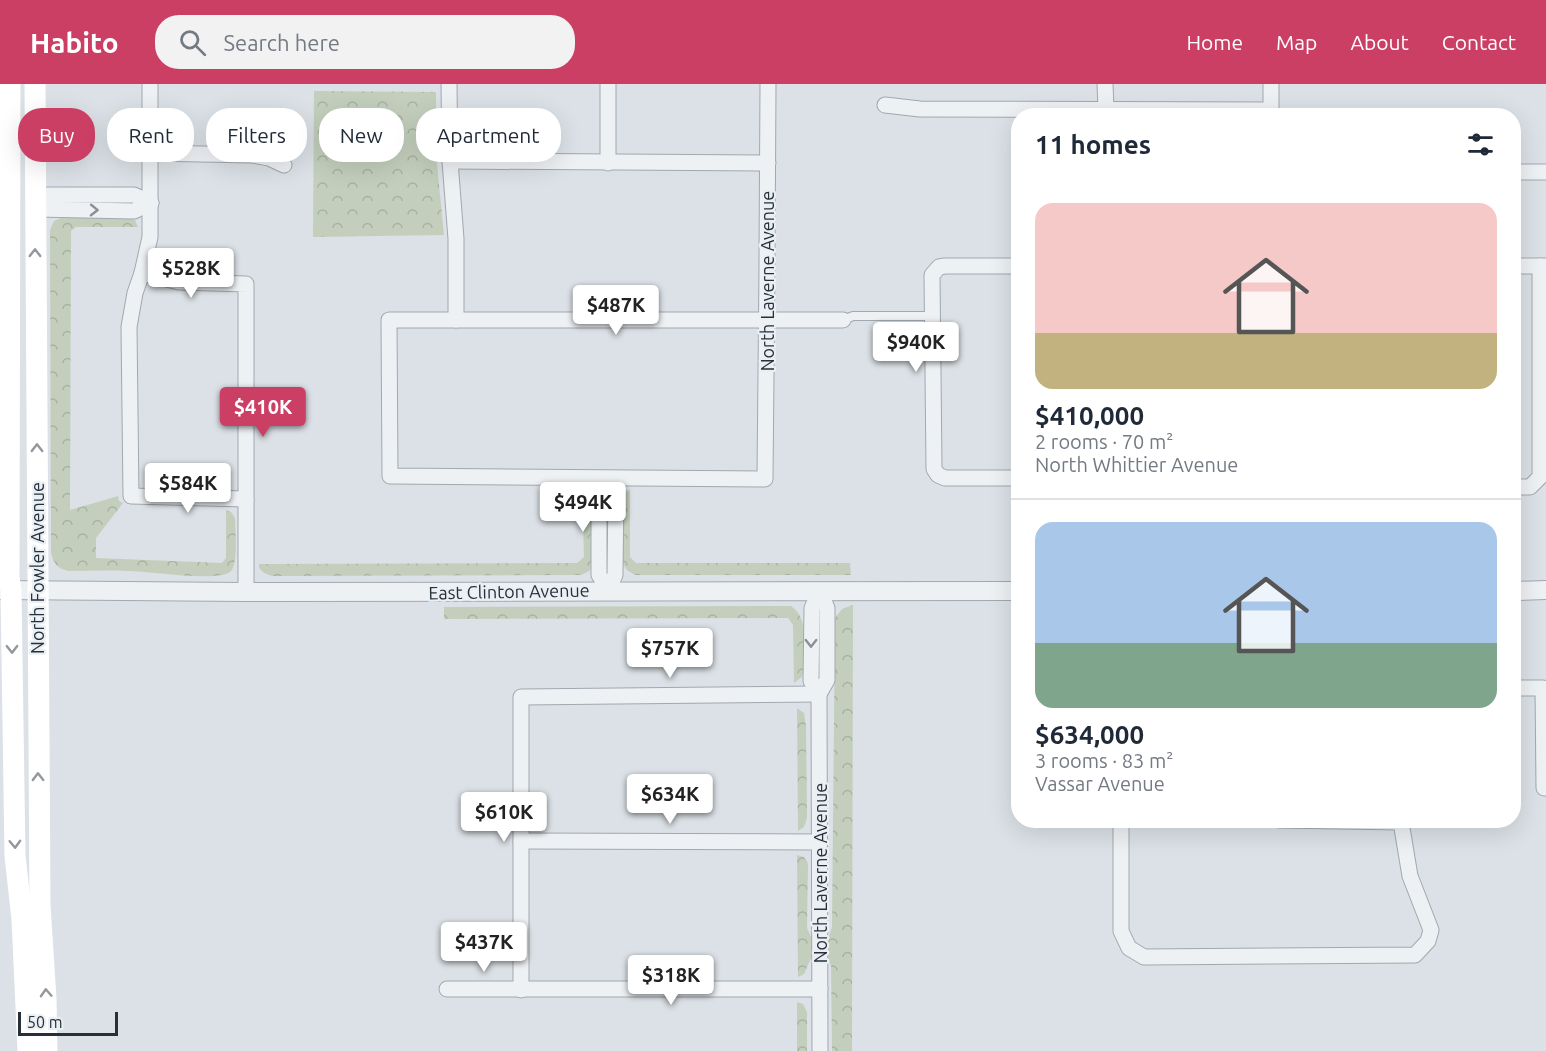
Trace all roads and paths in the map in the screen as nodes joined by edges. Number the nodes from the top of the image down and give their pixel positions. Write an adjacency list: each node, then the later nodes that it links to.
1 (11, 84): 24 (main road); 26 (main road, North Fowler Avenue)
2 (35, 84): 24 (main road, North Fowler Avenue)
3 (150, 84): 10 (street)
4 (449, 84): 11 (street)
5 (608, 84): 19 (street)
6 (768, 84): 20 (street, North Laverne Avenue)
7 (1105, 84): 12 (street)
8 (1271, 84): 13 (street)
9 (885, 105): 14 (street)
10 (150, 108)
11 (449, 108)
12 (1106, 108)
13 (1271, 108)
14 (1011, 109)
15 (194, 154): 21 (street)
16 (150, 162): 25 (street)
17 (450, 162): 32 (street)
18 (529, 162): 19 (street)
19 (608, 163): 20 (street)
20 (768, 163): 33 (street, North Laverne Avenue)
21 (284, 165)
22 (1521, 172): 23 (street)
23 (1546, 172)
24 (35, 202): 25 (street); 42 (main road, North Fowler Avenue, one-way to 24)
25 (151, 203): 30 (street)
26 (5, 204): 35 (main road, North Fowler Avenue)
27 (1011, 266): 31 (street)
28 (1521, 266): 29 (street)
29 (1543, 266): 39 (street)
30 (142, 273): 40 (street); 40 (street)
31 (932, 316): 34 (lane); 38 (street)
32 (456, 320): 33 (street); 37 (street)
33 (766, 320): 34 (street); 37 (street, North Laverne Avenue)
34 (843, 320)
35 (5, 327): 36 (main road, North Fowler Avenue)
36 (4, 447): 41 (main road, North Fowler Avenue)
37 (608, 478): 43 (street)
38 (1011, 478)
39 (1521, 487)
40 (246, 499): 48 (street)
41 (6, 590): 42 (street, East Clinton Avenue); 59 (main road, North Fowler Avenue, one-way to 59)
42 (38, 590): 48 (street, East Clinton Avenue); 60 (main road, North Fowler Avenue, one-way to 42)
43 (608, 590): 45 (street, East Clinton Avenue); 48 (street, East Clinton Avenue)
44 (1546, 590): 47 (street)
45 (820, 591): 46 (street, East Clinton Avenue); 50 (street, North Laverne Avenue)
46 (1011, 591)
47 (1521, 591)
48 (246, 592)
49 (1521, 688): 51 (street)
50 (819, 694): 54 (street); 55 (street, North Laverne Avenue)
51 (1546, 788)
52 (1120, 828): 53 (street)
53 (1402, 828)
54 (521, 841): 55 (street); 58 (street)
55 (820, 842): 57 (street, North Laverne Avenue)
56 (447, 989): 58 (street)
57 (820, 989): 58 (street); 61 (street, North Laverne Avenue)
58 (521, 990)
59 (28, 1051)
60 (47, 1051)
61 (820, 1051)

